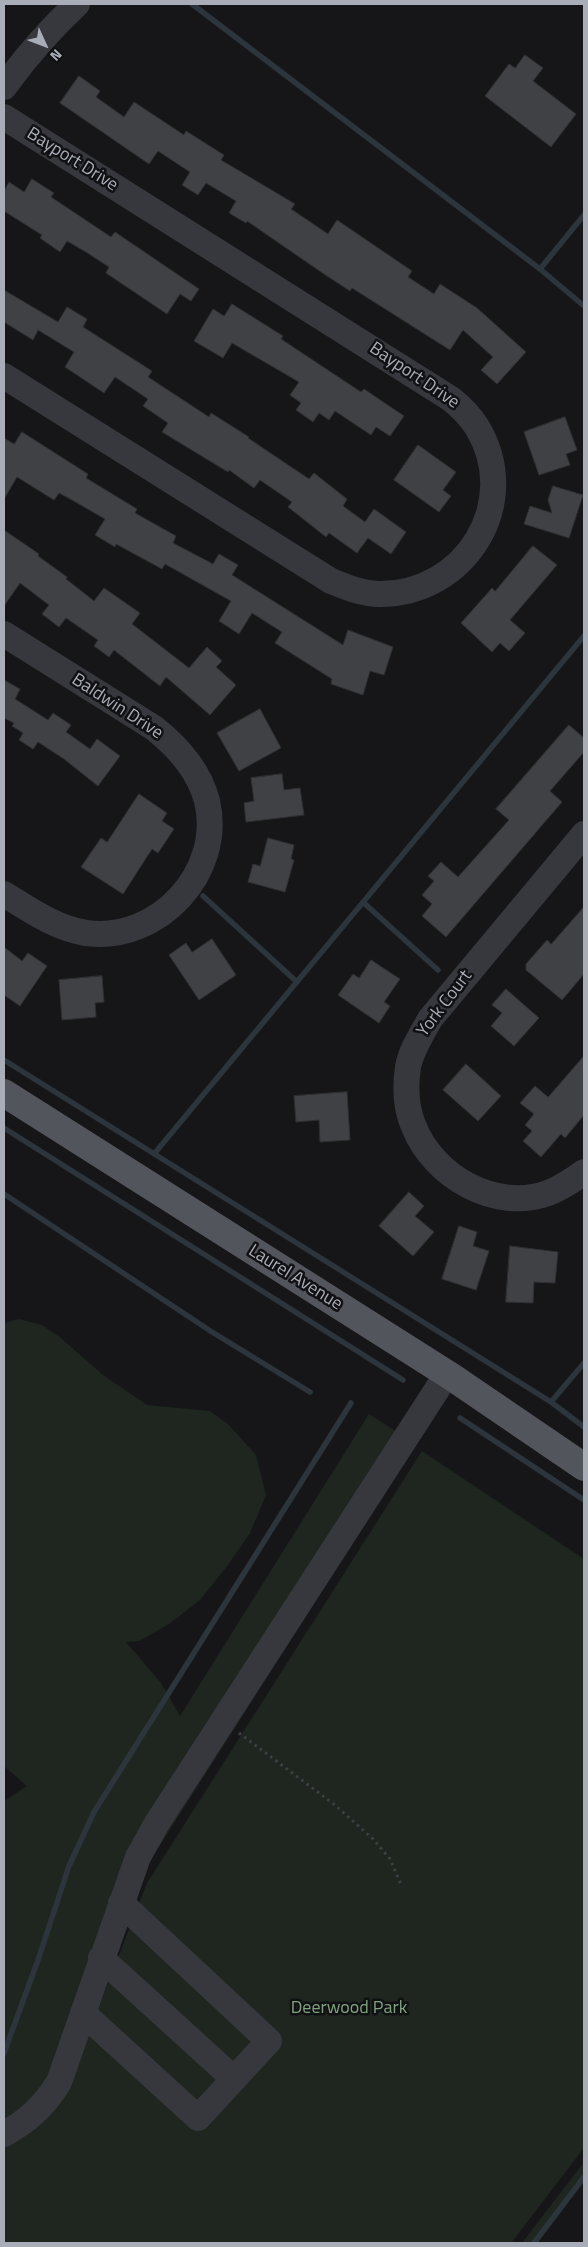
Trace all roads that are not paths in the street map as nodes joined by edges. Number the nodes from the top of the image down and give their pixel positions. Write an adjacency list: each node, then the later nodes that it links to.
1 (77, 4): 2 (street)
2 (4, 87)
3 (4, 117): 4 (street, Bayport Drive)
4 (4, 376)
5 (4, 634): 7 (street, Baldwin Drive)
6 (584, 834): 9 (street, York Court)
7 (4, 894)
8 (4, 1093): 10 (main road, Laurel Avenue)
9 (584, 1172)
10 (447, 1374): 11 (main road, Laurel Avenue); 12 (street)
11 (584, 1467)
12 (121, 1903): 13 (street); 15 (street)
13 (102, 1958): 14 (street); 15 (street)
14 (83, 2013): 15 (street); 16 (street)
15 (234, 2079)
16 (4, 2134)

